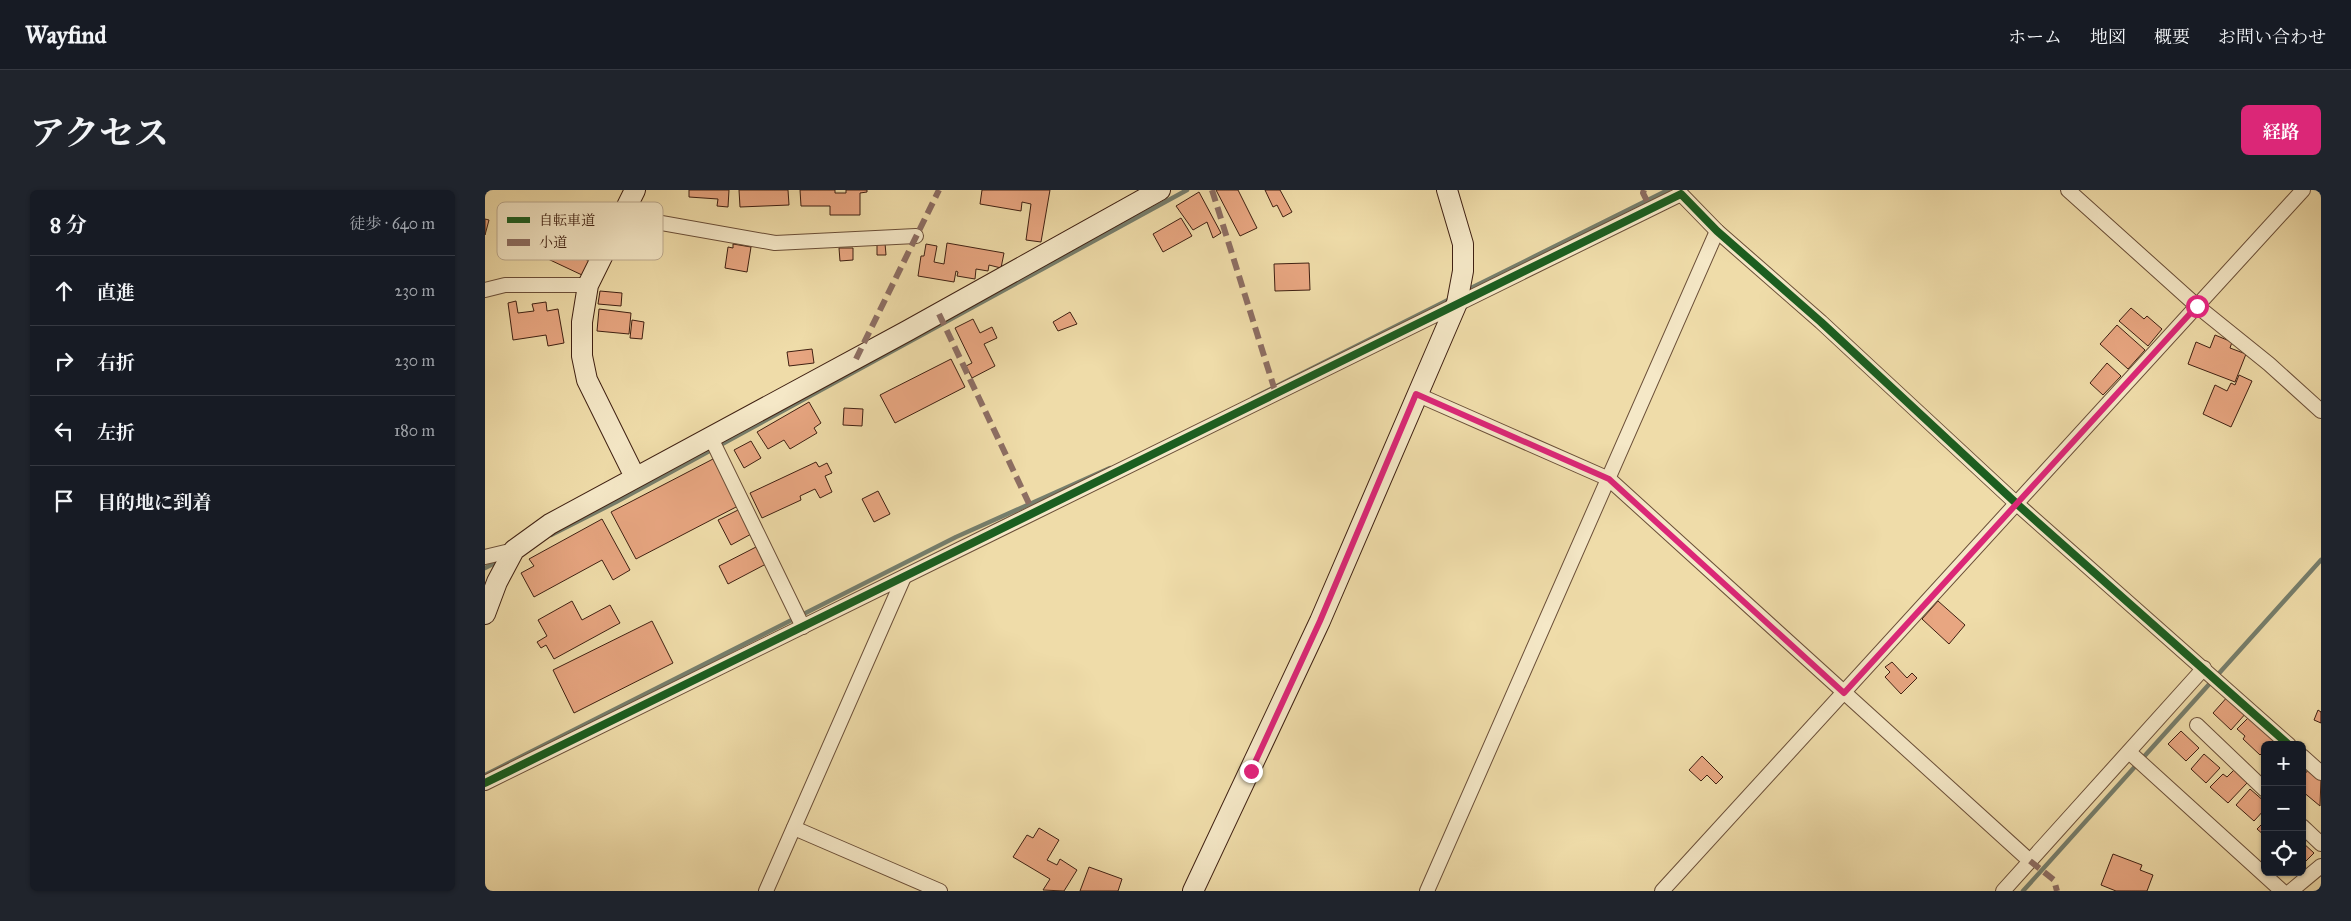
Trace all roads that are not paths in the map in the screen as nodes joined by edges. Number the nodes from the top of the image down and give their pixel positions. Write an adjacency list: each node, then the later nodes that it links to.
1 (635, 190): 6 (street)
2 (1160, 190): 17 (street)
3 (1447, 190): 13 (street)
4 (2068, 190): 14 (street)
5 (2303, 190): 14 (street)
6 (629, 202)
7 (663, 223): 9 (street)
8 (1717, 231): 13 (street); 19 (street); 20 (street)
9 (916, 236)
10 (600, 260): 11 (street)
11 (588, 285): 12 (street); 18 (street)
12 (485, 290)
13 (1457, 303): 15 (street); 23 (street)
14 (2197, 306): 16 (street); 20 (street)
15 (1416, 394): 19 (street); 43 (street)
16 (2321, 411)
17 (711, 438): 18 (street); 25 (street)
18 (635, 477): 21 (street)
19 (1609, 479): 27 (street); 44 (street)
20 (2017, 504): 26 (street); 27 (street)
21 (515, 550): 22 (street); 24 (street)
22 (485, 557)
23 (904, 577): 25 (street); 35 (street)
24 (485, 614)
25 (803, 627): 33 (street)
26 (2204, 668): 29 (street); 30 (street)
27 (1844, 693): 38 (street); 40 (street)
28 (2197, 725): 34 (street)
29 (2285, 741)
30 (2129, 752): 38 (street); 46 (street)
31 (2306, 760): 32 (street)
32 (2321, 773)
33 (485, 784)
34 (2261, 786)
35 (794, 828): 41 (street); 42 (street)
36 (2306, 830): 37 (street)
37 (2321, 844)
38 (2030, 861): 45 (street)
39 (2321, 866): 47 (street)
40 (1668, 889)
41 (766, 891)
42 (940, 891)
43 (1193, 891)
44 (1427, 891)
45 (2003, 891)
46 (2282, 891)
47 (2291, 891)

